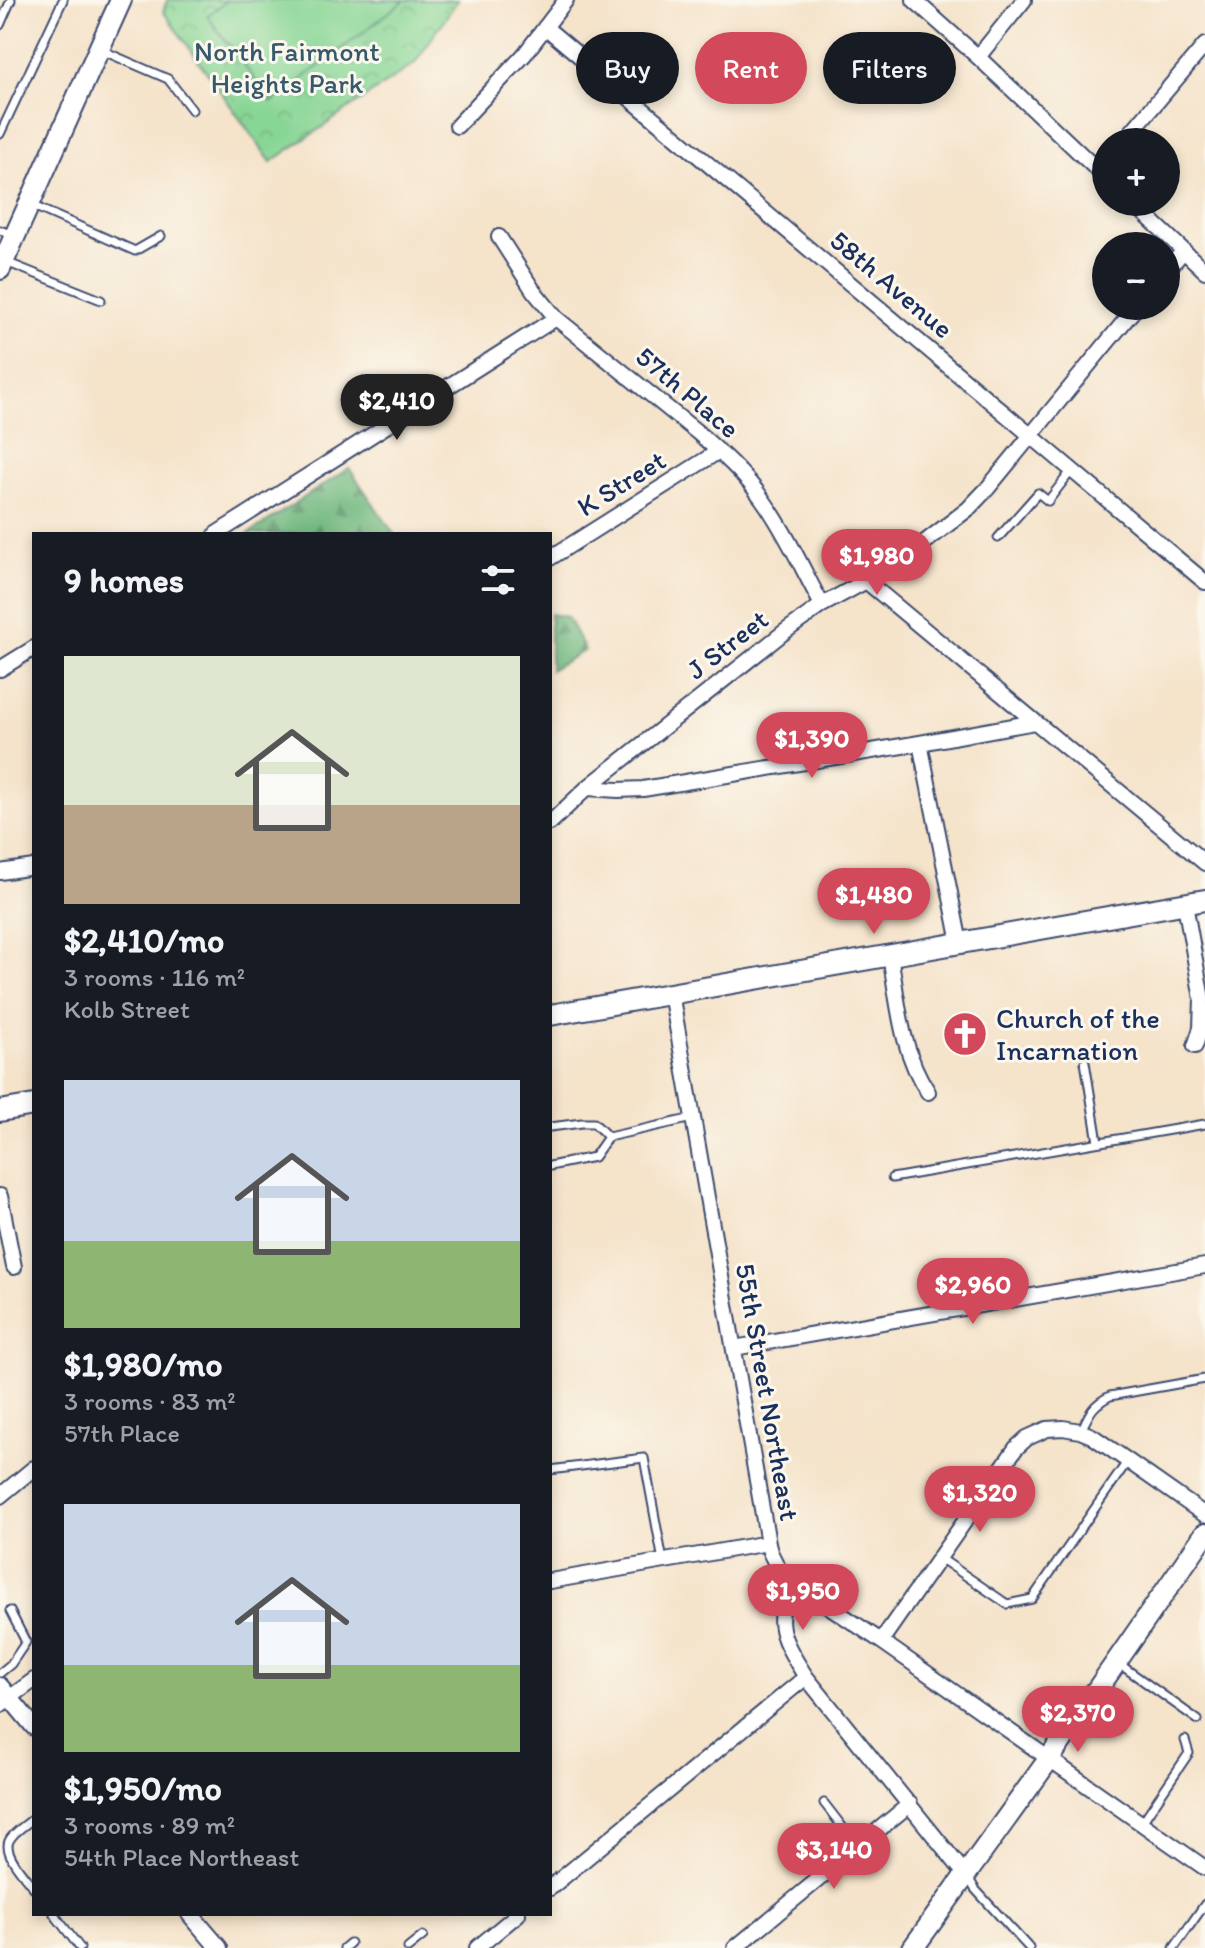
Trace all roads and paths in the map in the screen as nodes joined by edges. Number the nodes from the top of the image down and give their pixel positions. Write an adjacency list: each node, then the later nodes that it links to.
1 (11, 0): 7 (lane)
2 (63, 0): 15 (lane)
3 (121, 0): 10 (main road)
4 (566, 0): 8 (street)
5 (914, 0): 11 (street)
6 (1024, 0): 11 (street)
7 (0, 25)
8 (545, 27): 13 (street); 29 (street, 58th Avenue)
9 (1205, 45): 14 (street)
10 (99, 49): 12 (lane); 17 (main road)
11 (978, 57): 16 (street)
12 (192, 110)
13 (457, 126)
14 (1135, 128)
15 (0, 134)
16 (1092, 159)
17 (29, 205): 19 (main road); 20 (lane)
18 (1147, 216): 22 (street)
19 (7, 233): 24 (main road)
20 (161, 236)
21 (499, 237): 27 (street, 57th Place)
22 (1183, 251): 23 (street); 25 (street)
23 (1180, 255)
24 (2, 265): 26 (lane)
25 (1205, 271)
26 (101, 300)
27 (556, 318): 30 (street, 57th Place); 32 (street)
28 (1125, 320): 29 (street, J Street)
29 (1029, 435): 31 (street, 58th Avenue); 35 (street, J Street)
30 (719, 451): 34 (street, K Street); 37 (street, 57th Place)
31 (1072, 470): 33 (lane); 36 (street, 58th Avenue)
32 (219, 532)
33 (998, 538)
34 (552, 557)
35 (866, 581): 37 (street, J Street); 40 (street)
36 (1205, 582)
37 (822, 605): 42 (street, J Street)
38 (32, 649): 39 (street)
39 (0, 669)
40 (1035, 722): 41 (street); 44 (street)
41 (920, 743): 42 (street); 48 (street)
42 (587, 788): 43 (street, J Street)
43 (552, 821)
44 (1205, 863)
45 (32, 867): 46 (street)
46 (0, 872)
47 (1195, 902): 48 (main road); 52 (street)
48 (960, 943): 49 (main road)
49 (890, 955): 50 (main road); 54 (street)
50 (671, 993): 51 (main road); 57 (street, 55th Street Northeast)
51 (552, 1015)
52 (1195, 1046)
53 (1085, 1062): 61 (lane)
54 (928, 1092)
55 (32, 1105): 56 (main road)
56 (0, 1111)
57 (693, 1118): 60 (lane); 67 (street, 55th Street Northeast)
58 (1205, 1124): 61 (lane)
59 (552, 1127): 60 (lane)
60 (608, 1137): 62 (lane)
61 (1098, 1142): 63 (lane)
62 (552, 1166)
63 (892, 1178)
64 (0, 1196): 66 (street)
65 (1205, 1266): 67 (street)
66 (14, 1267)
67 (734, 1348): 76 (street, 55th Street Northeast)
68 (1205, 1379): 69 (lane)
69 (1086, 1434): 70 (street); 77 (street)
70 (1128, 1461): 74 (street); 77 (lane)
71 (32, 1470): 73 (street)
72 (552, 1470): 78 (lane)
73 (0, 1496)
74 (1205, 1515)
75 (1205, 1534): 83 (main road)
76 (768, 1543): 78 (street); 80 (street, 55th Street Northeast)
77 (940, 1558): 82 (street)
78 (663, 1561): 79 (street)
79 (552, 1581)
80 (797, 1585): 82 (street, 55th Street Northeast); 85 (street)
81 (10, 1611): 84 (lane)
82 (881, 1641): 91 (street, 55th Street Northeast)
83 (1116, 1662): 88 (lane); 91 (main road)
84 (0, 1673)
85 (806, 1677): 93 (street); 100 (street)
86 (32, 1681): 87 (street)
87 (3, 1696): 89 (street)
88 (1198, 1720)
89 (32, 1725)
90 (1185, 1740): 95 (lane)
91 (1049, 1759): 95 (street, 55th Street Northeast); 98 (main road)
92 (824, 1803): 96 (lane)
93 (910, 1804): 96 (street); 98 (street)
94 (32, 1820): 99 (lane)
95 (1141, 1824): 97 (street, 55th Street Northeast)
96 (858, 1847): 110 (street)
97 (1205, 1868)
98 (965, 1874): 111 (main road); 112 (lane)
99 (32, 1885)
100 (552, 1886)
101 (1205, 1904): 113 (lane)
102 (56, 1916): 106 (lane)
103 (192, 1916): 107 (street)
104 (516, 1916): 109 (street)
105 (423, 1936): 108 (lane)
106 (80, 1948)
107 (219, 1948)
108 (408, 1948)
109 (477, 1948)
110 (735, 1948)
111 (913, 1948)
112 (1029, 1948)
113 (1174, 1948)

